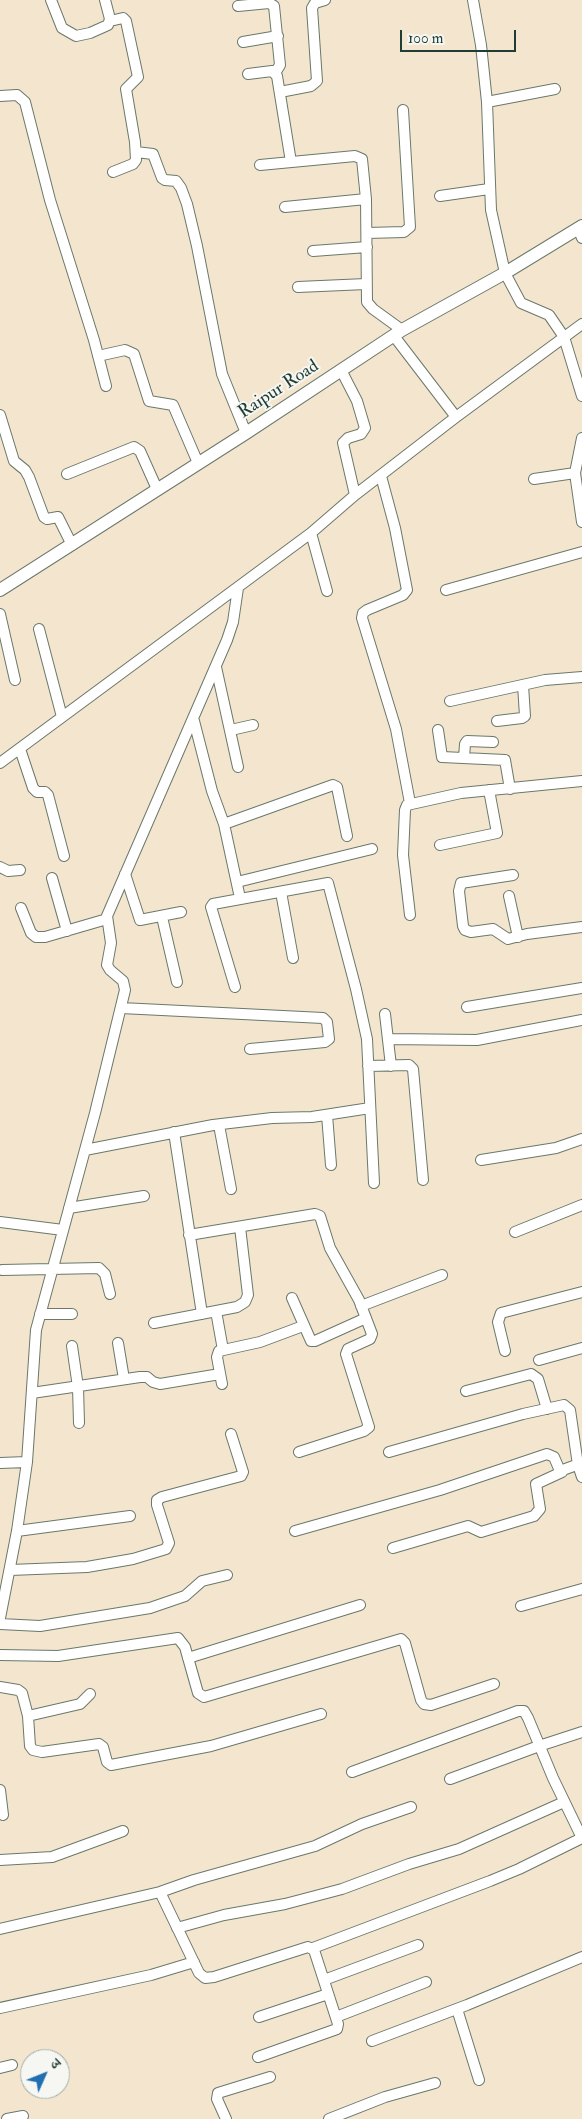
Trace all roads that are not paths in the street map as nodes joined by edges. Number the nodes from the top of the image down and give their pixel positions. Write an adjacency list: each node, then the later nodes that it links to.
1 (51, 0): 6 (street)
2 (104, 0): 6 (street)
3 (325, 0): 12 (street)
4 (473, 0): 14 (street)
5 (238, 6): 7 (street)
6 (110, 21): 16 (street)
7 (278, 36): 8 (street); 9 (street)
8 (243, 42)
9 (275, 73): 10 (street); 12 (street)
10 (248, 74)
11 (554, 89): 14 (street)
12 (280, 92): 17 (street)
13 (0, 96): 34 (street)
14 (487, 102): 20 (street)
15 (403, 110): 25 (street)
16 (136, 152): 19 (street); 41 (street)
17 (291, 162): 18 (street); 22 (street)
18 (260, 165)
19 (113, 172)
20 (489, 189): 21 (street); 28 (street)
21 (440, 196)
22 (366, 199): 23 (street); 25 (street)
23 (285, 207)
24 (581, 231): 28 (main road, Raipur Road)
25 (367, 233): 26 (street)
26 (367, 246): 27 (street); 29 (street)
27 (313, 251)
28 (505, 273): 32 (main road, Raipur Road); 33 (street)
29 (366, 284): 30 (street); 32 (street)
30 (298, 287)
31 (582, 324): 33 (street)
32 (398, 333): 35 (main road, Raipur Road); 39 (street)
33 (564, 337): 37 (street); 39 (street)
34 (98, 356): 36 (street); 43 (street)
35 (341, 370): 41 (main road, Raipur Road); 49 (street)
36 (106, 386)
37 (582, 396)
38 (0, 415): 40 (street)
39 (456, 417): 46 (street)
40 (2, 429): 52 (street)
41 (246, 433): 43 (main road, Raipur Road)
42 (582, 438): 44 (street)
43 (198, 463): 48 (main road, Raipur Road)
44 (575, 473): 47 (street); 50 (street)
45 (67, 474): 48 (street)
46 (381, 476): 49 (street); 79 (street)
47 (534, 479)
48 (156, 490): 52 (main road, Raipur Road)
49 (355, 495): 51 (street)
50 (582, 522)
51 (311, 533): 54 (street); 57 (street)
52 (72, 544): 55 (main road, Raipur Road)
53 (582, 552): 56 (street)
54 (238, 588): 60 (street); 65 (street)
55 (0, 590)
56 (446, 590)
57 (327, 591)
58 (0, 614): 62 (street)
59 (39, 628): 65 (street)
60 (216, 667): 66 (street); 69 (street)
61 (582, 677): 63 (street)
62 (16, 680)
63 (523, 684): 64 (street); 67 (street)
64 (450, 701)
65 (62, 717): 72 (street)
66 (194, 721): 80 (street); 87 (street)
67 (497, 721)
68 (253, 725): 69 (street)
69 (231, 730): 75 (street)
70 (438, 730): 73 (street)
71 (493, 742): 73 (street)
72 (20, 749): 74 (street); 84 (street)
73 (464, 758): 77 (street)
74 (0, 764)
75 (238, 767)
76 (582, 781): 77 (street)
77 (510, 789): 78 (street)
78 (489, 790): 79 (street); 82 (street)
79 (410, 803): 96 (street)
80 (224, 824): 81 (street); 90 (street)
81 (348, 836)
82 (440, 845)
83 (372, 849): 90 (street)
84 (64, 856)
85 (0, 868): 86 (street)
86 (20, 870)
87 (125, 874): 97 (street); 98 (street)
88 (513, 875): 101 (street)
89 (52, 878): 100 (street)
90 (237, 882): 93 (street)
91 (281, 892): 93 (street); 102 (street); 112 (street)
92 (508, 896): 101 (street)
93 (240, 898): 104 (street)
94 (21, 908): 100 (street)
95 (181, 912): 97 (street)
96 (410, 915)
97 (162, 917): 103 (street)
98 (107, 919): 100 (street); 107 (street)
99 (582, 927): 101 (street)
100 (67, 931)
101 (518, 937)
102 (293, 958)
103 (176, 982)
104 (235, 987)
105 (582, 988): 106 (street)
106 (467, 1007)
107 (121, 1008): 111 (street); 119 (street)
108 (385, 1014): 110 (street)
109 (582, 1020): 110 (street)
110 (388, 1039): 113 (street)
111 (250, 1049)
112 (368, 1066): 113 (street); 114 (street)
113 (391, 1066): 122 (street)
114 (370, 1108): 115 (street); 123 (street)
115 (327, 1115): 116 (street); 121 (street)
116 (219, 1125): 117 (street); 124 (street)
117 (174, 1132): 119 (street); 132 (street)
118 (582, 1139): 120 (street)
119 (85, 1150): 127 (street)
120 (481, 1160)
121 (331, 1165)
122 (423, 1180)
123 (374, 1183)
124 (231, 1189)
125 (144, 1196): 127 (street)
126 (582, 1205): 131 (street)
127 (69, 1208): 130 (street)
128 (0, 1222): 130 (street)
129 (240, 1227): 132 (street); 139 (street); 140 (street)
130 (63, 1230): 133 (street)
131 (515, 1232)
132 (189, 1235): 143 (street)
133 (52, 1269): 134 (street); 137 (street); 141 (street)
134 (2, 1270)
135 (442, 1275): 139 (street)
136 (582, 1292): 151 (street)
137 (110, 1294)
138 (292, 1298): 146 (street)
139 (361, 1306): 144 (street)
140 (216, 1311): 143 (street); 150 (street)
141 (40, 1314): 142 (street); 156 (street)
142 (72, 1314)
143 (202, 1314): 145 (street)
144 (366, 1318): 146 (street); 160 (street)
145 (154, 1323)
146 (303, 1326): 150 (street)
147 (118, 1342): 153 (street)
148 (72, 1346): 154 (street)
149 (582, 1348): 152 (street)
150 (223, 1350): 153 (street)
151 (505, 1351)
152 (540, 1360)
153 (124, 1379): 154 (street)
154 (78, 1387): 156 (street); 158 (street)
155 (466, 1392): 157 (street)
156 (32, 1393): 162 (street)
157 (547, 1409): 161 (street); 164 (street)
158 (79, 1423)
159 (232, 1434): 171 (street)
160 (298, 1452)
161 (389, 1452)
162 (27, 1462): 163 (street); 168 (street)
163 (0, 1463)
164 (580, 1464): 165 (street); 166 (street)
165 (562, 1472): 169 (street); 170 (street)
166 (582, 1477)
167 (130, 1516): 168 (street)
168 (17, 1531): 171 (street)
169 (294, 1531)
170 (393, 1548)
171 (10, 1570): 176 (street)
172 (227, 1575): 177 (street)
173 (582, 1589): 175 (street)
174 (360, 1605): 179 (street)
175 (521, 1606)
176 (0, 1618)
177 (0, 1624)
178 (0, 1655): 179 (street)
179 (188, 1658): 180 (street)
180 (494, 1684)
181 (0, 1687): 184 (street)
182 (90, 1694): 184 (street)
183 (320, 1714): 184 (street)
184 (28, 1716)
185 (582, 1732): 186 (street)
186 (539, 1746): 187 (street); 188 (street); 190 (street)
187 (352, 1772)
188 (450, 1778)
189 (0, 1790): 192 (street)
190 (564, 1802): 194 (street); 197 (street)
191 (411, 1808): 196 (street)
192 (4, 1815)
193 (123, 1831): 195 (street)
194 (582, 1838): 200 (street)
195 (0, 1860)
196 (160, 1892): 197 (street); 198 (street)
197 (178, 1928): 202 (street)
198 (0, 1929)
199 (418, 1946): 203 (street)
200 (313, 1948): 202 (street); 203 (street)
201 (582, 1957): 207 (street)
202 (194, 1962): 206 (street)
203 (324, 1980): 205 (street)
204 (426, 1982): 209 (street)
205 (328, 1994): 208 (street); 209 (street)
206 (0, 2008)
207 (457, 2008): 210 (street); 215 (street)
208 (259, 2017)
209 (336, 2017): 211 (street)
210 (372, 2041)
211 (258, 2057)
212 (12, 2065): 213 (street)
213 (0, 2068)
214 (270, 2076): 219 (street)
215 (479, 2080)
216 (435, 2083): 220 (street)
217 (23, 2116): 218 (street)
218 (7, 2119)
219 (226, 2119)
220 (329, 2119)

